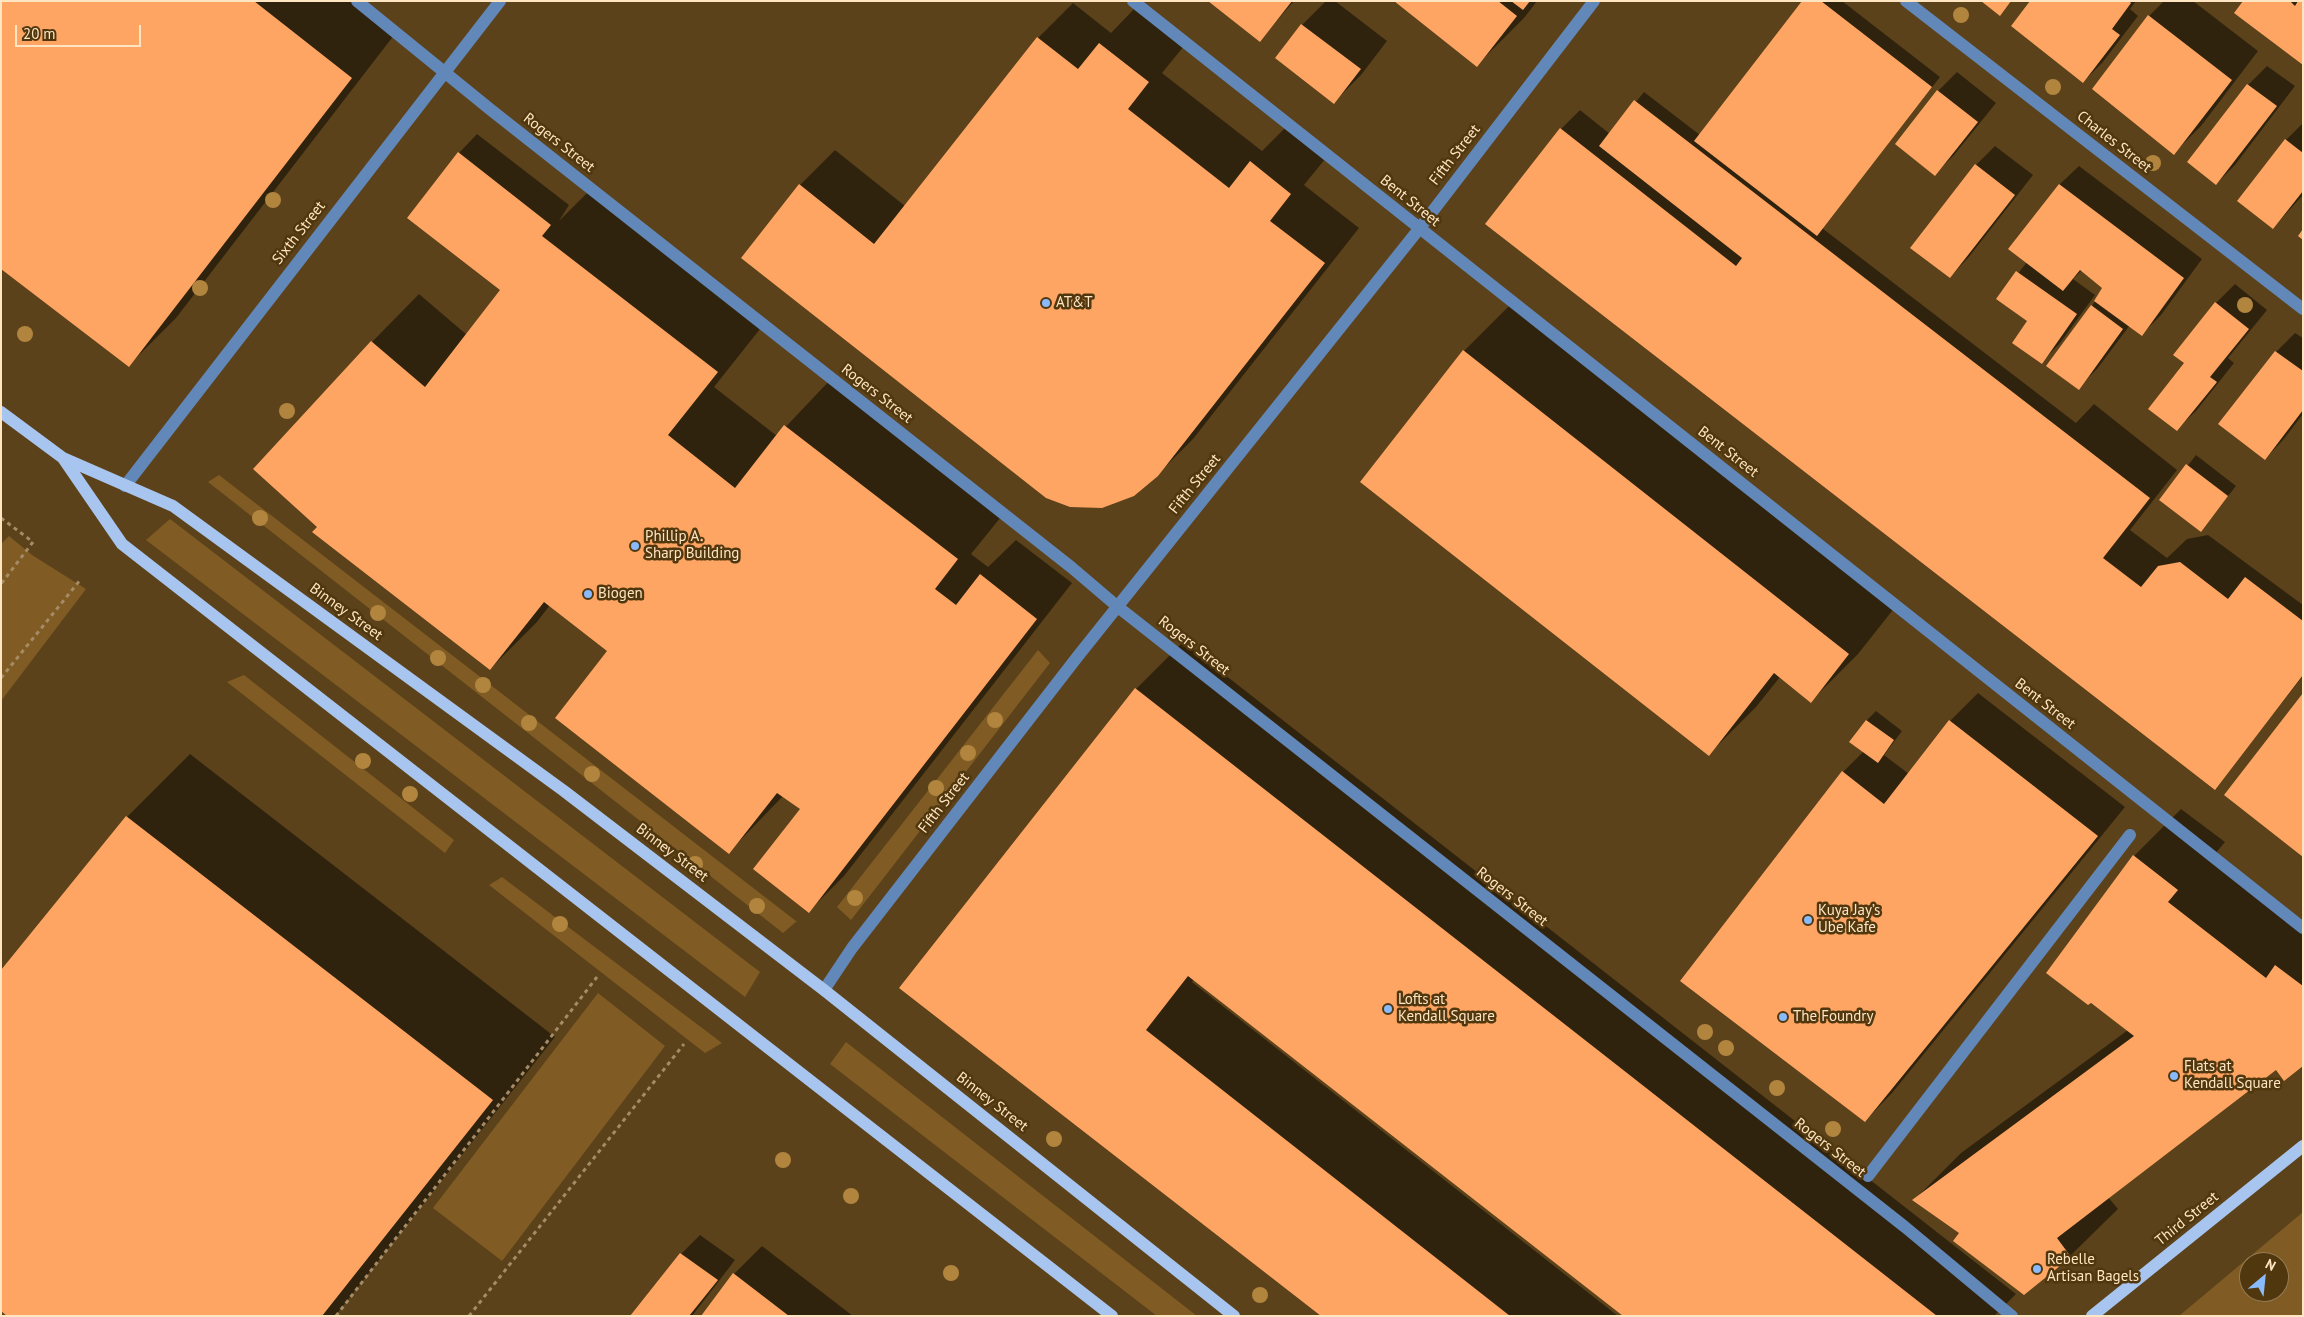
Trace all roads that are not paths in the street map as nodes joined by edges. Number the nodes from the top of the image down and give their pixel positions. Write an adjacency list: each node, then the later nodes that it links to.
1 (357, 1): 6 (street, Rogers Street)
2 (500, 1): 6 (street, Sixth Street)
3 (1132, 1): 7 (street, Bent Street)
4 (1594, 1): 7 (street, Fifth Street)
5 (1906, 1): 8 (street, Charles Street)
6 (444, 73): 11 (street, Sixth Street); 12 (street, Rogers Street)
7 (1419, 228): 12 (street, Fifth Street); 14 (street, Bent Street)
8 (2303, 309)
9 (1, 412): 10 (main road, Binney Street)
10 (63, 458): 11 (main road, Binney Street); 18 (main road, Binney Street)
11 (125, 486): 15 (main road, Binney Street)
12 (1118, 607): 15 (street, Fifth Street); 20 (street, Rogers Street)
13 (2130, 835): 17 (street)
14 (2303, 928)
15 (824, 990): 19 (main road, Binney Street)
16 (2303, 1146): 21 (main road, Third Street)
17 (1868, 1176)
18 (1112, 1316)
19 (1234, 1316)
20 (2012, 1316)
21 (2092, 1316)

